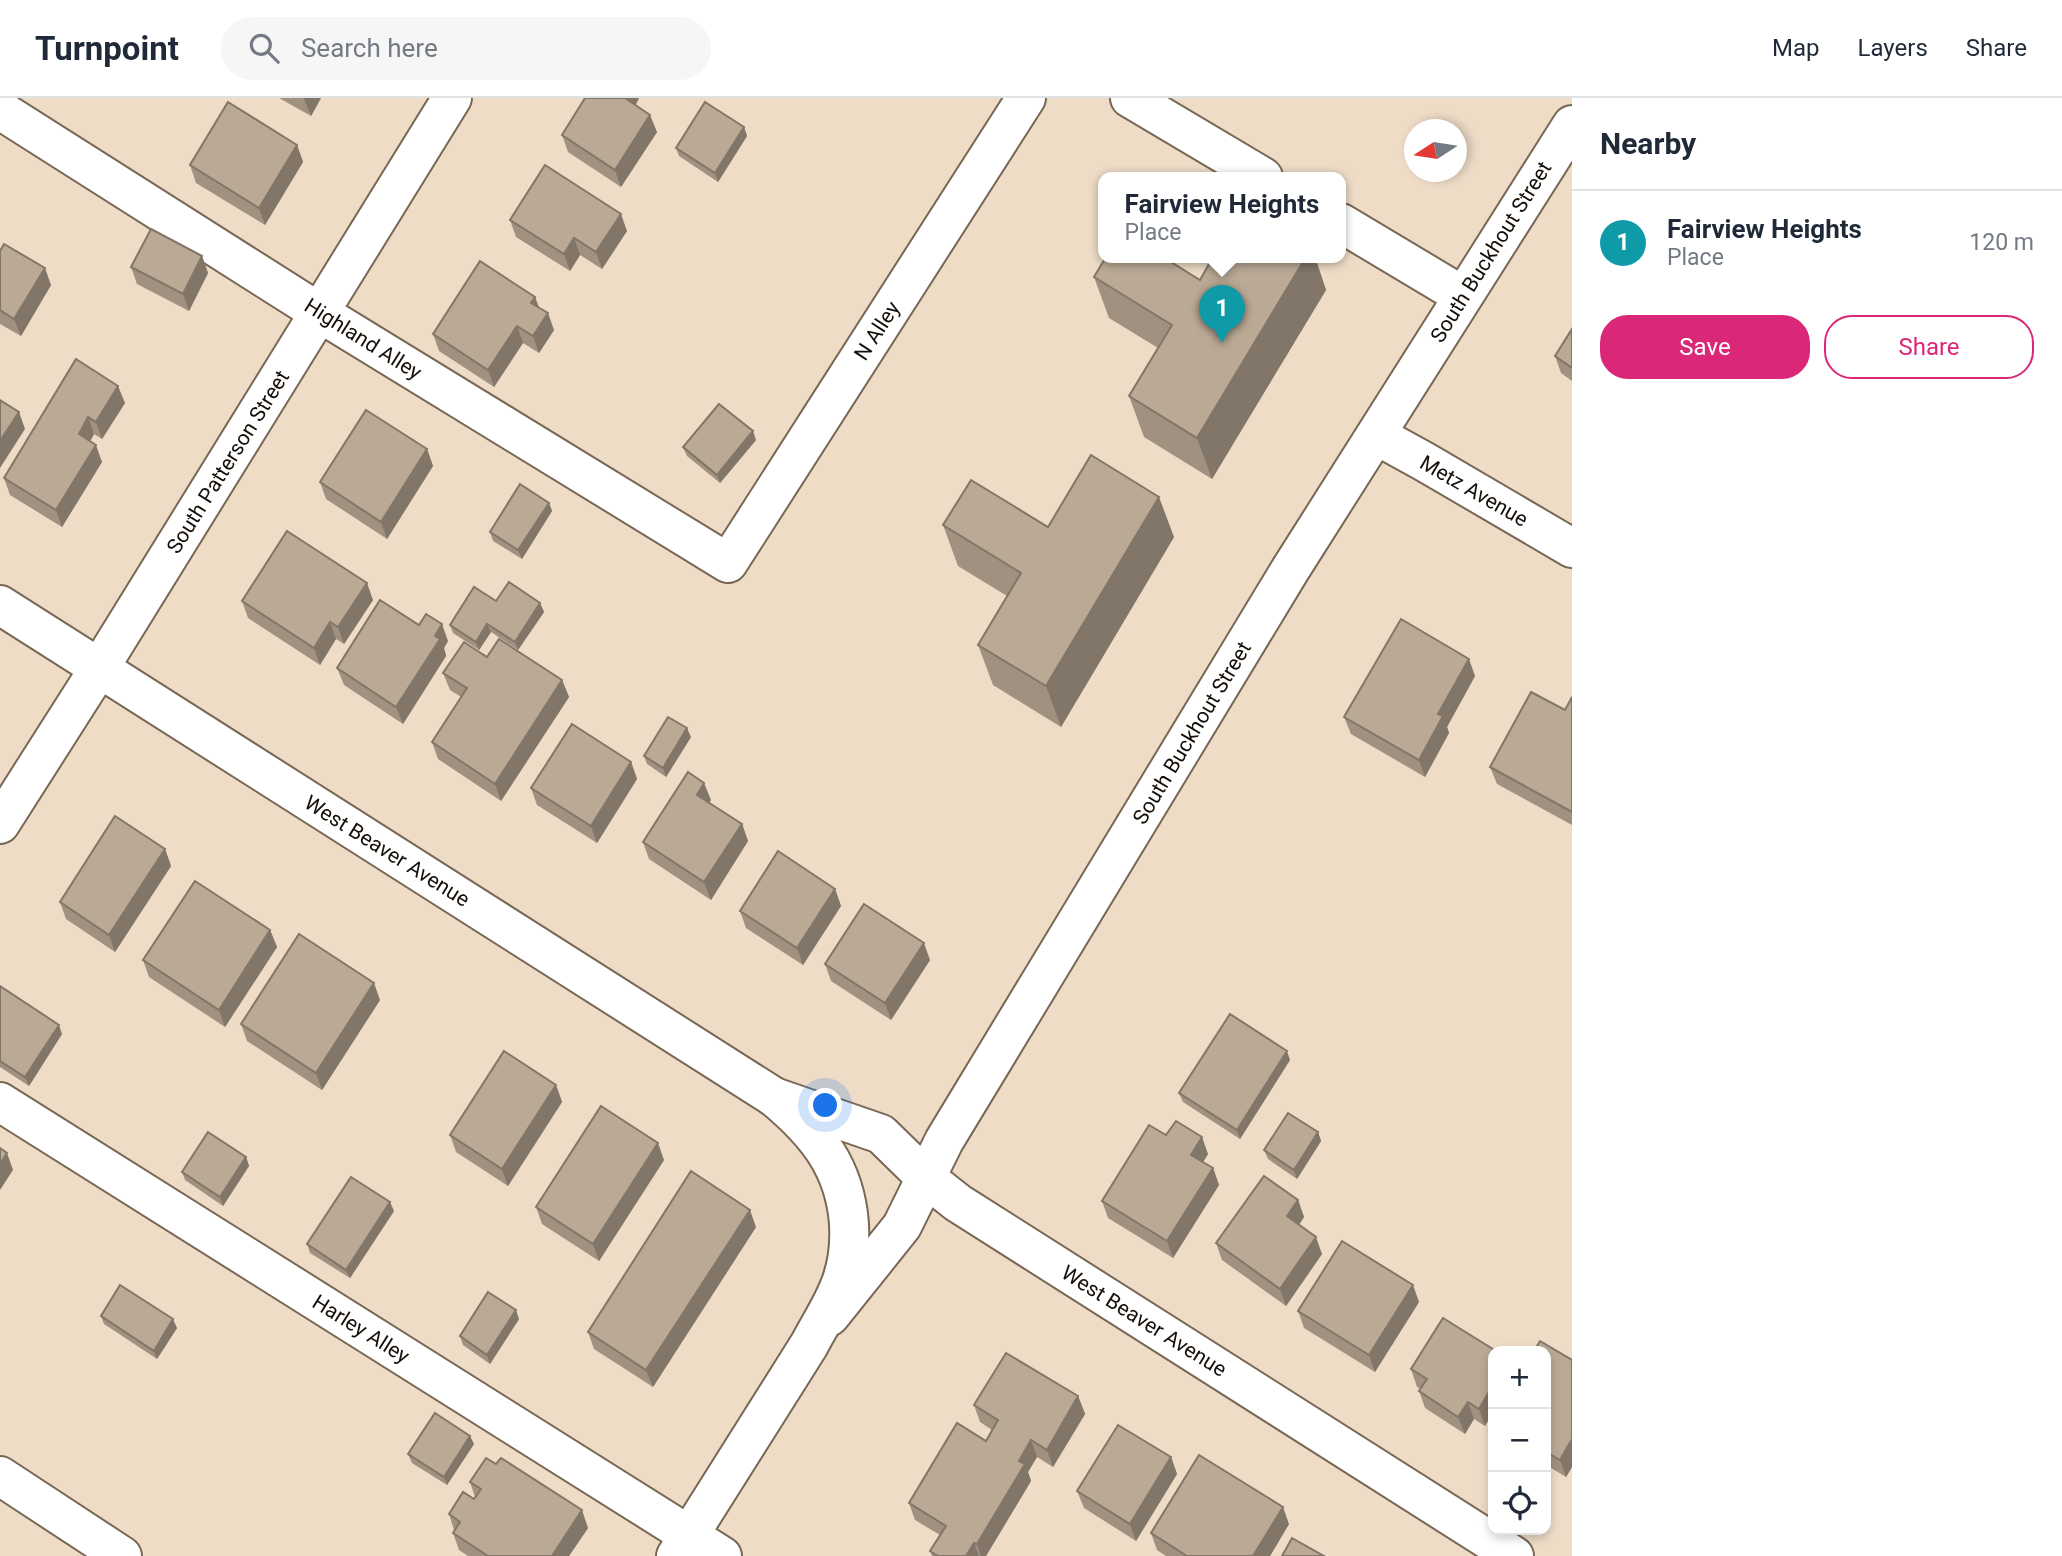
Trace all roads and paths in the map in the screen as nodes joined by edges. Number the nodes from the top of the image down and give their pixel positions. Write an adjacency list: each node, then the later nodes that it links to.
1 (453, 98): 9 (street, South Patterson Street)
2 (1026, 98): 12 (street, N Alley)
3 (1130, 98): 6 (street)
4 (11, 108): 9 (street, Highland Alley)
5 (1572, 125): 8 (street, South Buckhout Street)
6 (1255, 172)
7 (1346, 226): 8 (street)
8 (1463, 296): 10 (street, South Buckhout Street)
9 (320, 313): 12 (street, Highland Alley); 14 (street, South Patterson Street)
10 (1376, 435): 11 (street, Metz Avenue); 18 (street, South Buckhout Street)
11 (1572, 548)
12 (728, 563)
13 (0, 605): 14 (street, West Beaver Avenue)
14 (100, 667): 15 (street, South Patterson Street); 16 (street, West Beaver Avenue)
15 (0, 824)
16 (774, 1097): 18 (street, West Beaver Avenue); 19 (street, West Beaver Avenue)
17 (0, 1102): 22 (street, Harley Alley)
18 (925, 1177): 20 (street, South Buckhout Street); 25 (street, West Beaver Avenue)
19 (842, 1189): 20 (street, South Buckhout Street)
20 (812, 1340): 22 (street, South Buckhout Street)
21 (0, 1476): 23 (street)
22 (682, 1545): 24 (street, Harley Alley)
23 (122, 1556)
24 (722, 1556)
25 (1514, 1556)

